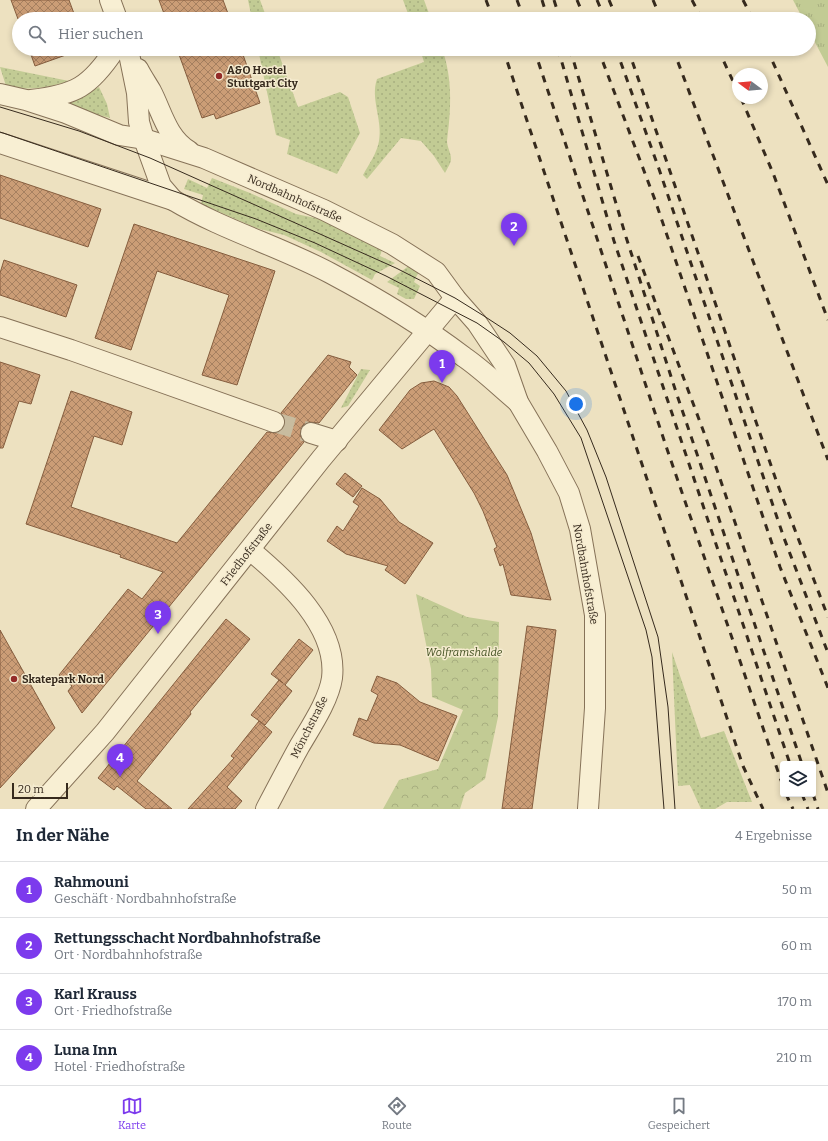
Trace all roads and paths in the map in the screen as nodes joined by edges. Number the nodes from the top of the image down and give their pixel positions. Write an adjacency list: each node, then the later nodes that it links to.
1 (110, 0): 2 (street)
2 (114, 12)
3 (118, 56): 7 (street)
4 (126, 56): 8 (street)
5 (127, 56): 10 (street)
6 (0, 94): 7 (street, Nordbahnhofstraße)
7 (26, 100): 8 (street, Nordbahnhofstraße)
8 (144, 139): 10 (street, Nordbahnhofstraße); 11 (street)
9 (0, 142): 11 (street, Nordbahnhofstraße)
10 (196, 156): 12 (street, Nordbahnhofstraße)
11 (173, 200): 14 (street, Nordbahnhofstraße)
12 (455, 298): 14 (street, Friedhofstraße); 15 (street, Nordbahnhofstraße)
13 (0, 327): 16 (street)
14 (427, 331): 15 (street, Nordbahnhofstraße); 18 (street, Friedhofstraße)
15 (518, 402): 22 (street, Nordbahnhofstraße)
16 (274, 422)
17 (311, 433): 18 (street)
18 (337, 441): 19 (street, Friedhofstraße)
19 (250, 550): 20 (street, Friedhofstraße); 21 (street, Mönchstraße)
20 (36, 809)
21 (266, 809)
22 (588, 809)

